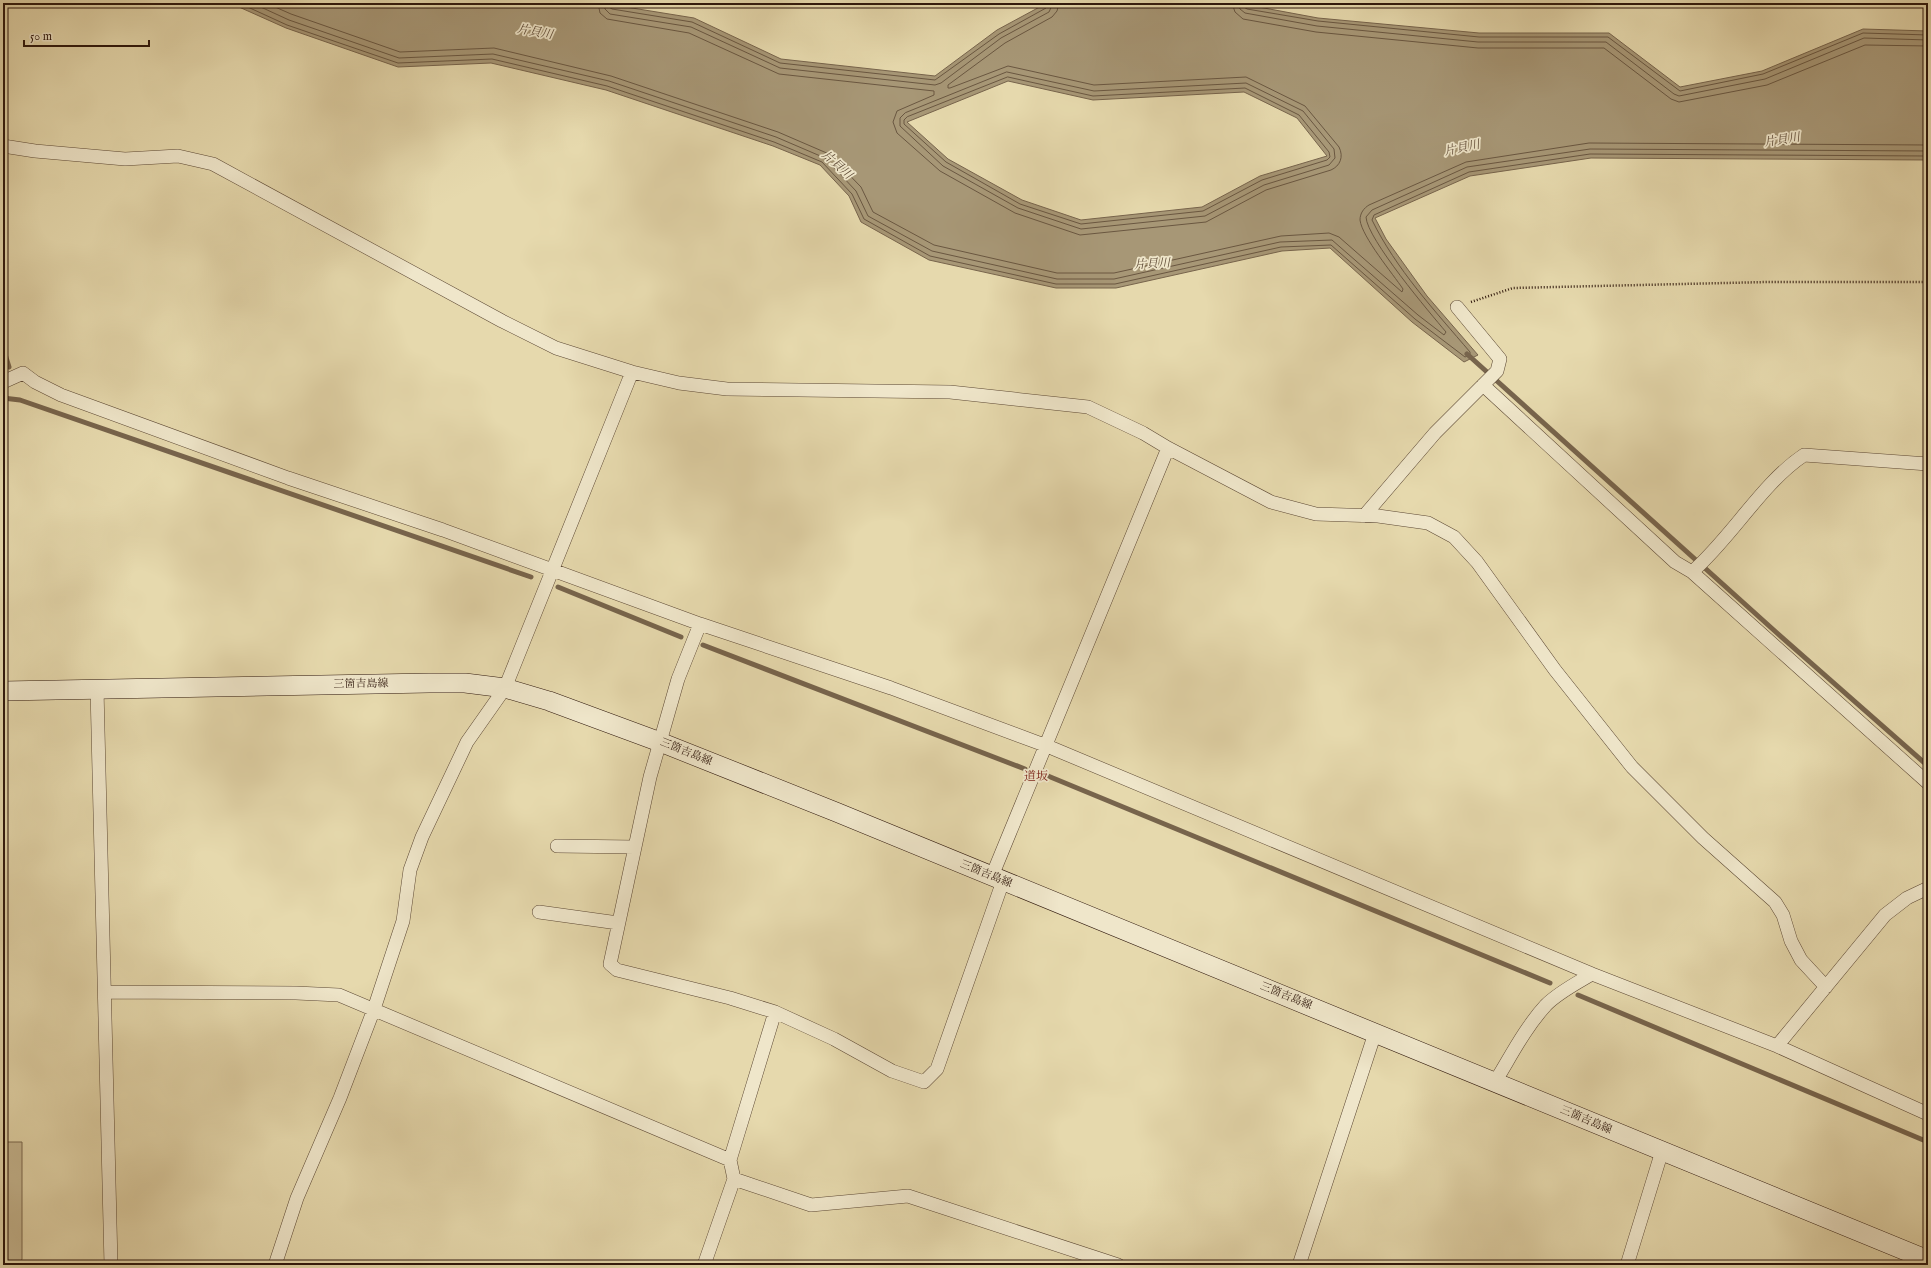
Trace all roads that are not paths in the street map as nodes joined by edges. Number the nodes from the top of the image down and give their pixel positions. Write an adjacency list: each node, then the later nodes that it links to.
1 (3, 146): 3 (street)
2 (1457, 307): 5 (street)
3 (632, 372): 6 (street); 9 (street)
4 (3, 382): 9 (street)
5 (1483, 385): 8 (street); 10 (street)
6 (1168, 448): 8 (street); 16 (street)
7 (1928, 464): 10 (street)
8 (1364, 516): 25 (street)
9 (551, 570): 11 (street); 12 (street)
10 (1693, 572): 17 (street)
11 (700, 624): 15 (street); 16 (street)
12 (505, 688): 13 (main road, 三箇吉島線); 15 (main road, 三箇吉島線); 27 (street)
13 (97, 689): 14 (main road, 三箇吉島線); 26 (street)
14 (3, 691)
15 (660, 742): 19 (street); 20 (main road, 三箇吉島線)
16 (1047, 746): 20 (street); 24 (street)
17 (1928, 783)
18 (557, 846): 19 (street)
19 (635, 846): 23 (street)
20 (997, 879): 28 (street); 29 (main road, 三箇吉島線)
21 (1928, 888): 25 (street)
22 (538, 912): 23 (street)
23 (618, 923): 28 (street)
24 (1592, 974): 30 (street); 31 (street)
25 (1826, 987): 30 (street)
26 (105, 992): 27 (street); 37 (street)
27 (374, 1009): 34 (street); 38 (street)
28 (775, 1012): 34 (street)
29 (1376, 1033): 31 (main road, 三箇吉島線); 41 (street)
30 (1777, 1046): 32 (street)
31 (1495, 1082): 33 (main road, 三箇吉島線)
32 (1928, 1114)
33 (1662, 1151): 36 (main road, 三箇吉島線); 42 (street)
34 (730, 1160): 35 (street)
35 (734, 1179): 39 (street); 40 (street)
36 (1928, 1260)
37 (111, 1265)
38 (275, 1265)
39 (704, 1265)
40 (1118, 1265)
41 (1299, 1265)
42 (1627, 1265)

